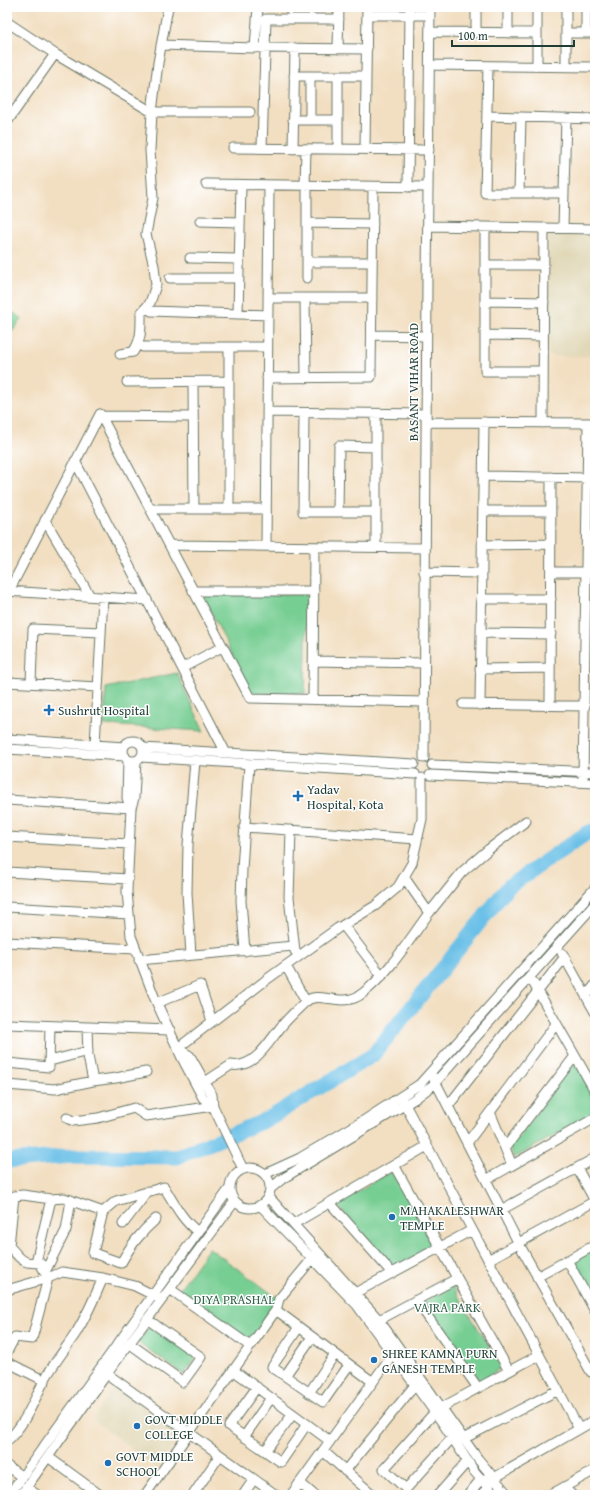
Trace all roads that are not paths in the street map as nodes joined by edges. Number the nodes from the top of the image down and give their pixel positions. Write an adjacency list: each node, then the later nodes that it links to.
1 (168, 7): 20 (street)
2 (258, 7): 21 (street)
3 (339, 7): 12 (street)
4 (476, 7): 15 (street)
5 (508, 7): 16 (street)
6 (537, 7): 17 (street)
7 (566, 7): 18 (street)
8 (586, 7): 19 (street)
9 (367, 11): 10 (street); 25 (street)
10 (410, 11): 11 (street); 52 (street)
11 (430, 11): 14 (street, BASANT VIHAR ROAD)
12 (339, 19): 22 (street); 24 (street)
13 (7, 22): 26 (street)
14 (430, 32): 15 (street); 27 (street, BASANT VIHAR ROAD)
15 (476, 33): 16 (street)
16 (508, 33): 17 (street)
17 (537, 33): 29 (street)
18 (566, 33): 19 (street); 30 (street)
19 (591, 33)
20 (161, 45): 21 (street); 36 (street)
21 (254, 48): 22 (street)
22 (265, 48): 23 (street); 47 (street)
23 (295, 48): 24 (street); 32 (street)
24 (338, 49): 25 (street)
25 (366, 49): 35 (street)
26 (54, 54): 36 (street); 45 (street)
27 (430, 65): 28 (street); 53 (street, BASANT VIHAR ROAD)
28 (488, 66): 29 (street); 38 (street)
29 (537, 66): 30 (street)
30 (566, 66): 31 (street)
31 (595, 67)
32 (294, 76): 33 (street); 42 (street)
33 (310, 76): 34 (street); 43 (street)
34 (338, 76): 35 (street); 44 (street)
35 (366, 76): 51 (street)
36 (152, 112): 37 (street); 96 (street)
37 (250, 112)
38 (487, 116): 39 (street); 61 (street)
39 (521, 117): 40 (street); 61 (street)
40 (566, 118): 41 (street); 62 (street)
41 (595, 119)
42 (293, 120): 43 (street); 48 (street)
43 (310, 120): 44 (street)
44 (338, 120): 50 (street)
45 (7, 122)
46 (233, 148): 47 (street)
47 (262, 148): 48 (street)
48 (292, 149): 49 (street)
49 (306, 149): 50 (street); 57 (street)
50 (338, 149): 51 (street)
51 (365, 149): 52 (street)
52 (408, 150): 53 (street); 59 (street)
53 (429, 150): 60 (street, BASANT VIHAR ROAD)
54 (206, 184): 55 (street)
55 (241, 186): 56 (street); 64 (street)
56 (269, 186): 57 (street); 81 (street)
57 (306, 186): 58 (street); 65 (street)
58 (373, 187): 59 (street); 66 (street)
59 (408, 187): 60 (street)
60 (428, 187): 67 (street, BASANT VIHAR ROAD)
61 (519, 193): 62 (street)
62 (564, 193): 70 (street)
63 (200, 221): 64 (street)
64 (240, 222): 73 (street)
65 (307, 223): 66 (street); 74 (street)
66 (373, 224): 75 (street)
67 (428, 226): 68 (street); 91 (street, BASANT VIHAR ROAD)
68 (485, 227): 69 (street); 76 (street)
69 (544, 228): 70 (street); 77 (street)
70 (563, 228): 71 (street)
71 (595, 229)
72 (190, 258): 73 (street)
73 (239, 259): 79 (street)
74 (307, 262): 75 (street); 80 (street)
75 (372, 262): 83 (street)
76 (485, 265): 77 (street); 84 (street)
77 (544, 265): 85 (street)
78 (170, 278): 79 (street)
79 (239, 278): 87 (street)
80 (307, 278)
81 (268, 298): 82 (street); 88 (street)
82 (306, 298): 83 (street); 99 (street)
83 (372, 298): 89 (street)
84 (485, 301): 85 (street); 90 (street)
85 (544, 302): 92 (street)
86 (151, 311): 87 (street)
87 (238, 314): 88 (street)
88 (268, 315): 95 (street)
89 (372, 335): 91 (street); 99 (street)
90 (485, 335): 92 (street); 97 (street)
91 (426, 336): 108 (street, BASANT VIHAR ROAD)
92 (543, 336): 97 (street)
93 (143, 347): 94 (street)
94 (229, 347): 95 (street); 100 (street)
95 (267, 347): 98 (street)
96 (120, 354)
97 (543, 371): 110 (street)
98 (267, 378): 99 (street); 103 (street)
99 (306, 378)
100 (229, 381): 102 (street); 119 (street)
101 (127, 382): 102 (street)
102 (193, 382): 107 (street)
103 (267, 412): 104 (street); 120 (street)
104 (304, 413): 105 (street); 124 (street)
105 (376, 414): 108 (street); 112 (street)
106 (102, 416): 107 (street); 113 (street); 121 (street)
107 (193, 417): 118 (street)
108 (426, 418): 109 (street); 133 (street, BASANT VIHAR ROAD)
109 (484, 422): 110 (street); 114 (street)
110 (543, 423): 111 (street)
111 (592, 423): 116 (street)
112 (376, 446): 124 (street); 125 (street)
113 (75, 461): 126 (street); 145 (street)
114 (484, 476): 115 (street); 122 (street)
115 (551, 477): 116 (street); 123 (street)
116 (588, 478): 117 (street)
117 (591, 505): 137 (street)
118 (194, 509): 119 (street); 121 (street)
119 (229, 509): 120 (street)
120 (266, 509): 130 (street)
121 (151, 510): 128 (street)
122 (483, 511): 123 (street); 129 (street)
123 (551, 511): 127 (street)
124 (338, 512): 125 (street)
125 (376, 512): 132 (street)
126 (45, 520): 138 (street); 141 (street)
127 (551, 544): 129 (street); 136 (street)
128 (170, 545): 130 (street); 139 (street)
129 (482, 545): 135 (street)
130 (266, 546): 131 (street)
131 (314, 547): 132 (street); 140 (street)
132 (376, 548): 133 (street)
133 (425, 548): 134 (street, BASANT VIHAR ROAD)
134 (424, 572): 135 (street); 151 (street, BASANT VIHAR ROAD)
135 (482, 572): 143 (street)
136 (551, 572): 137 (street); 144 (street)
137 (586, 572): 163 (street)
138 (8, 591): 141 (street)
139 (193, 591): 140 (street); 149 (street)
140 (314, 591): 150 (street)
141 (90, 596): 142 (street)
142 (103, 597): 145 (street); 146 (street)
143 (481, 599): 144 (street); 147 (street)
144 (551, 599): 148 (street)
145 (147, 600): 152 (street)
146 (101, 632): 156 (street); 157 (street)
147 (481, 633): 148 (street); 153 (street)
148 (551, 634): 154 (street)
149 (222, 647): 152 (street); 158 (street)
150 (313, 661): 151 (street); 158 (street)
151 (424, 663): 159 (street, BASANT VIHAR ROAD)
152 (182, 668): 167 (street)
153 (480, 668): 154 (street); 161 (street)
154 (550, 668): 162 (street)
155 (7, 682): 156 (street)
156 (31, 683): 157 (street)
157 (98, 687): 165 (street)
158 (313, 699): 159 (street)
159 (424, 702): 169 (street, BASANT VIHAR ROAD)
160 (463, 704): 161 (street)
161 (480, 705): 162 (street)
162 (550, 705): 163 (street)
163 (584, 706): 174 (street)
164 (7, 739): 165 (street)
165 (95, 745): 168 (street)
166 (7, 749): 168 (street)
167 (226, 753): 168 (street); 172 (street)
168 (133, 755): 170 (street); 180 (street)
169 (424, 758): 172 (street); 173 (street)
170 (195, 761): 171 (street); 202 (street)
171 (249, 764): 176 (street); 182 (street)
172 (414, 764): 176 (street)
173 (432, 765): 174 (street); 176 (street)
174 (584, 772): 175 (street); 177 (street)
175 (595, 772)
176 (422, 776): 177 (street); 185 (street)
177 (583, 782): 178 (street)
178 (595, 783)
179 (7, 800): 180 (street)
180 (131, 808): 186 (street)
181 (526, 821): 193 (street)
182 (244, 827): 183 (street); 201 (street)
183 (292, 830): 185 (street); 198 (street)
184 (7, 837): 186 (street)
185 (417, 839): 188 (street)
186 (129, 844): 189 (street)
187 (7, 872): 189 (street)
188 (404, 877): 193 (street); 195 (street)
189 (128, 879): 194 (street)
190 (595, 888): 196 (street)
191 (595, 904): 199 (street)
192 (7, 907): 194 (street)
193 (429, 913): 207 (street)
194 (129, 914): 200 (street)
195 (343, 925): 203 (street); 207 (street)
196 (552, 936): 199 (street); 227 (street)
197 (7, 942): 200 (street)
198 (294, 946): 201 (street); 203 (street)
199 (558, 946): 204 (street); 208 (street)
200 (135, 949): 205 (street)
201 (245, 950): 202 (street)
202 (191, 955): 205 (street)
203 (296, 958): 206 (street)
204 (564, 958): 210 (street); 211 (street)
205 (139, 960): 213 (street)
206 (286, 966): 212 (street); 215 (street)
207 (382, 976): 212 (street)
208 (530, 978): 210 (street); 230 (street)
209 (595, 985): 211 (street)
210 (537, 991): 217 (street); 235 (street)
211 (586, 996): 214 (street)
212 (306, 1002): 229 (street)
213 (156, 1003): 215 (street); 220 (street)
214 (595, 1012)
215 (212, 1021): 221 (street)
216 (7, 1024): 218 (street)
217 (556, 1024): 223 (street); 236 (street)
218 (50, 1026): 219 (street); 224 (street)
219 (87, 1027): 220 (street); 222 (street)
220 (170, 1030): 221 (street)
221 (178, 1048): 229 (street); 234 (street)
222 (88, 1051): 224 (street); 228 (street)
223 (575, 1056): 232 (street); 241 (street)
224 (50, 1061): 225 (street)
225 (7, 1063)
226 (146, 1072): 228 (street)
227 (431, 1072): 230 (street); 233 (street)
228 (93, 1081): 231 (street)
229 (205, 1082): 234 (street)
230 (436, 1082): 233 (street); 235 (street)
231 (7, 1085)
232 (595, 1092)
233 (402, 1101): 240 (street); 247 (street); 251 (street)
234 (213, 1106): 237 (street); 243 (street)
235 (448, 1106): 239 (street)
236 (490, 1112): 239 (street); 241 (street)
237 (67, 1118)
238 (595, 1118): 245 (street)
239 (467, 1143): 248 (street)
240 (427, 1146): 244 (street); 263 (street)
241 (505, 1148): 245 (street)
242 (595, 1158): 246 (street)
243 (241, 1164): 247 (street); 249 (street)
244 (394, 1165): 256 (street); 268 (street)
245 (512, 1165): 248 (street)
246 (577, 1168): 255 (street); 258 (street)
247 (265, 1174): 251 (street)
248 (486, 1180): 258 (street)
249 (230, 1188): 254 (street); 264 (street)
250 (148, 1192): 259 (street); 261 (street); 264 (street)
251 (269, 1192): 257 (street); 262 (street)
252 (51, 1199): 253 (street); 267 (street); 272 (street)
253 (71, 1200): 259 (street); 274 (street)
254 (235, 1201): 257 (street); 278 (street)
255 (595, 1201): 265 (street)
256 (330, 1203): 262 (street); 273 (street)
257 (260, 1204): 269 (street)
258 (501, 1210): 265 (street)
259 (103, 1212): 260 (street)
260 (156, 1219)
261 (123, 1224)
262 (293, 1224): 280 (street)
263 (472, 1230): 268 (street); 270 (street)
264 (198, 1232): 281 (street)
265 (519, 1244): 270 (street); 275 (street)
266 (595, 1245): 271 (street)
267 (8, 1246): 272 (street)
268 (440, 1248): 273 (street); 277 (street)
269 (312, 1259): 284 (street); 294 (street)
270 (488, 1260): 295 (street)
271 (567, 1260): 275 (street); 285 (street)
272 (36, 1262): 274 (street)
273 (392, 1273): 280 (street)
274 (47, 1275): 276 (street); 279 (street); 292 (street)
275 (537, 1277): 301 (street)
276 (103, 1278): 281 (street); 303 (street)
277 (456, 1279): 283 (street); 300 (street)
278 (170, 1289): 282 (street); 291 (street)
279 (7, 1290)
280 (355, 1293): 287 (street)
281 (153, 1295): 282 (street); 299 (street)
282 (161, 1300): 286 (street)
283 (416, 1300): 287 (street); 307 (street)
284 (276, 1310): 288 (street); 291 (street)
285 (595, 1311)
286 (147, 1319): 290 (street); 290 (street)
287 (379, 1320): 311 (street)
288 (299, 1327): 289 (street); 302 (street)
289 (312, 1337): 293 (street); 302 (street)
290 (129, 1344): 299 (street)
291 (250, 1346): 298 (street)
292 (7, 1352)
293 (335, 1354): 297 (street); 309 (street)
294 (393, 1354): 304 (street); 305 (street)
295 (539, 1354): 300 (street); 308 (street)
296 (7, 1362): 303 (street)
297 (349, 1365): 304 (street); 309 (street)
298 (233, 1370): 306 (street); 316 (street)
299 (104, 1371): 316 (street); 325 (street); 330 (street)
300 (509, 1371): 307 (street)
301 (594, 1374)
302 (285, 1376): 309 (street)
303 (45, 1381): 320 (street)
304 (372, 1382): 321 (street)
305 (415, 1385): 311 (street); 329 (street)
306 (257, 1387): 310 (street); 317 (street)
307 (478, 1388): 311 (street)
308 (558, 1390): 315 (street); 319 (street)
309 (309, 1392)
310 (271, 1398): 312 (street); 317 (street)
311 (438, 1410): 318 (street); 318 (street); 319 (street)
312 (293, 1414): 314 (street); 323 (street)
313 (595, 1420): 315 (street)
314 (307, 1424): 321 (street); 323 (street)
315 (579, 1429): 331 (street)
316 (189, 1433): 324 (street); 342 (street)
317 (244, 1436): 323 (street)
318 (452, 1438): 326 (street)
319 (463, 1438): 331 (street)
320 (7, 1441)
321 (330, 1441): 322 (street)
322 (323, 1451): 329 (street); 334 (street)
323 (265, 1452)
324 (220, 1455): 332 (street); 343 (street)
325 (48, 1457): 335 (street); 341 (street)
326 (468, 1461): 333 (street); 349 (street)
327 (7, 1466): 330 (street)
328 (595, 1470): 337 (street)
329 (345, 1471): 348 (street)
330 (22, 1477): 338 (street)
331 (494, 1478): 333 (street); 336 (street); 353 (street)
332 (254, 1479): 344 (street); 345 (street)
333 (481, 1479): 336 (street); 350 (street)
334 (300, 1483): 346 (street); 347 (street)
335 (26, 1487): 339 (street); 340 (street)
336 (488, 1488): 351 (street); 352 (street)
337 (564, 1488): 354 (street); 355 (street)
338 (8, 1495)
339 (21, 1495)
340 (37, 1495)
341 (100, 1495)
342 (145, 1495)
343 (193, 1495)
344 (243, 1495)
345 (276, 1495)
346 (291, 1495)
347 (314, 1495)
348 (373, 1495)
349 (438, 1495)
350 (468, 1495)
351 (482, 1495)
352 (495, 1495)
353 (508, 1495)
354 (550, 1495)
355 (572, 1495)

